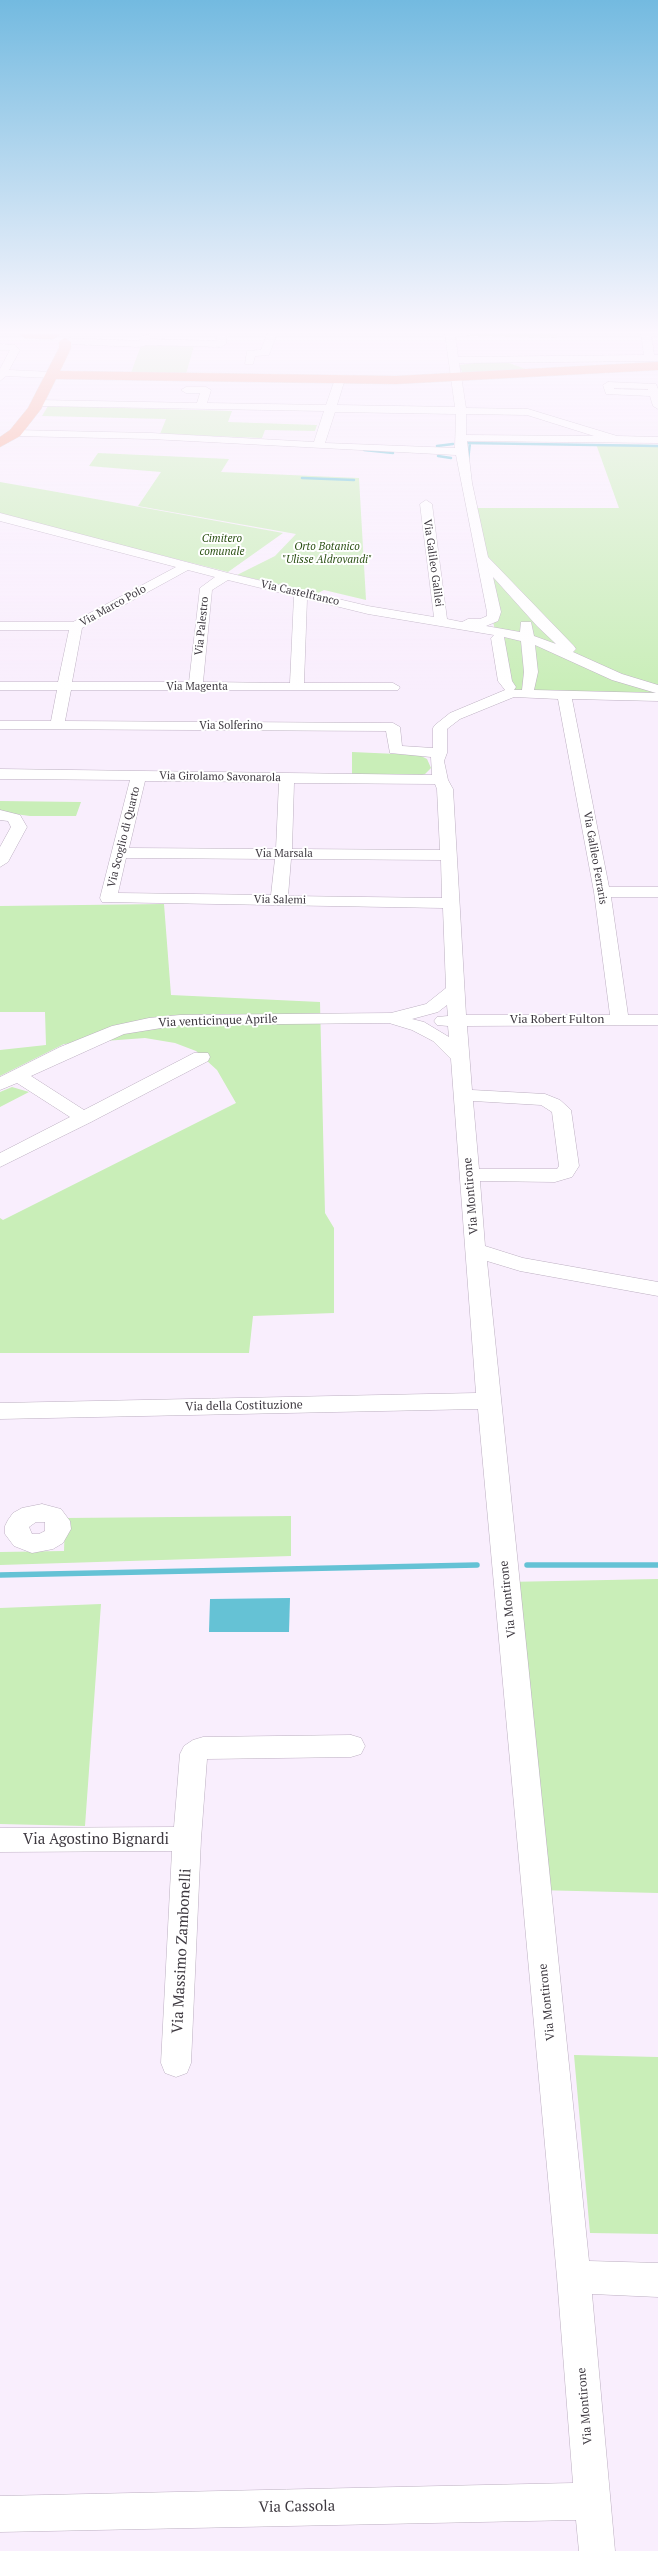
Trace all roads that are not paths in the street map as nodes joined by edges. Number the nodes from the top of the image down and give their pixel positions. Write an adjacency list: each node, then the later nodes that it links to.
1 (461, 453): 4 (street)
2 (426, 504): 8 (street, Via Galileo Galilei)
3 (0, 517): 5 (street, Via Castelfranco)
4 (483, 559): 8 (street); 12 (street); 13 (street, Via Castelfranco)
5 (186, 566): 6 (street, Via Castelfranco); 10 (street, Via Marco Polo)
6 (226, 576): 7 (street, Via Castelfranco); 16 (street, Via Palestro)
7 (300, 593): 8 (street, Via Castelfranco); 17 (street)
8 (444, 622): 12 (street, Via Castelfranco)
9 (0, 626): 10 (street)
10 (76, 626): 15 (street, Via Marco Polo)
11 (498, 638): 19 (street)
12 (529, 638): 13 (street, Via Castelfranco); 19 (street)
13 (598, 669): 20 (street, Via Castelfranco)
14 (0, 686): 15 (street, Via Magenta)
15 (63, 687): 16 (street, Via Magenta); 24 (street, Via Marco Polo)
16 (196, 687): 17 (street, Via Magenta)
17 (297, 687): 18 (street, Via Magenta)
18 (393, 687)
19 (516, 689): 21 (street); 25 (street, Via Montirone)
20 (658, 689)
21 (564, 696): 22 (street); 35 (street, Via Galileo Ferraris)
22 (658, 697)
23 (0, 725): 24 (street, Via Solferino)
24 (56, 725): 25 (street, Via Solferino)
25 (440, 753): 29 (street, Via Montirone)
26 (0, 774): 27 (street, Via Girolamo Savonarola)
27 (139, 776): 28 (street, Via Girolamo Savonarola); 31 (street, Via Scoglio di Quarto)
28 (287, 778): 29 (street, Via Girolamo Savonarola); 32 (street)
29 (440, 780): 33 (street, Via Montirone)
30 (0, 815): 34 (street)
31 (119, 853): 32 (street, Via Marsala); 37 (street, Via Scoglio di Quarto)
32 (284, 854): 33 (street, Via Marsala); 38 (street)
33 (449, 855): 39 (street, Via Montirone)
34 (0, 862)
35 (602, 892): 36 (street); 43 (street, Via Galileo Ferraris)
36 (658, 892)
37 (108, 898): 38 (street, Via Salemi)
38 (279, 900): 39 (street, Via Salemi)
39 (452, 903): 40 (street, Via Montirone)
40 (456, 989): 41 (street, Via venticinque Aprile); 42 (street, Via Montirone)
41 (399, 1018): 42 (street, Via venticinque Aprile); 46 (street, Via venticinque Aprile); 47 (street, Via venticinque Aprile)
42 (457, 1020): 43 (street, Via Robert Fulton); 46 (street, Via Montirone)
43 (620, 1020): 44 (street, Via Robert Fulton)
44 (658, 1020)
45 (200, 1057): 50 (street)
46 (460, 1058): 49 (street, Via Montirone)
47 (18, 1075): 48 (street, Via venticinque Aprile); 50 (street)
48 (0, 1084)
49 (463, 1096): 52 (street, Via Montirone); 52 (street)
50 (84, 1118): 51 (street)
51 (0, 1161)
52 (469, 1175): 53 (street, Via Montirone)
53 (476, 1261): 54 (street); 56 (street, Via Montirone)
54 (520, 1264): 55 (street)
55 (658, 1289)
56 (488, 1401): 57 (street, Via della Costituzione); 62 (street, Via Montirone)
57 (0, 1411)
58 (351, 1746): 59 (street, Via Agostino Bignardi)
59 (187, 1839): 60 (street, Via Agostino Bignardi); 61 (street, Via Massimo Zambonelli)
60 (0, 1840)
61 (176, 2063)
62 (574, 2277): 63 (street); 64 (street, Via Montirone)
63 (658, 2280)
64 (594, 2501): 65 (street, Via Cassola); 66 (street, Via Montirone)
65 (0, 2514)
66 (597, 2551)

